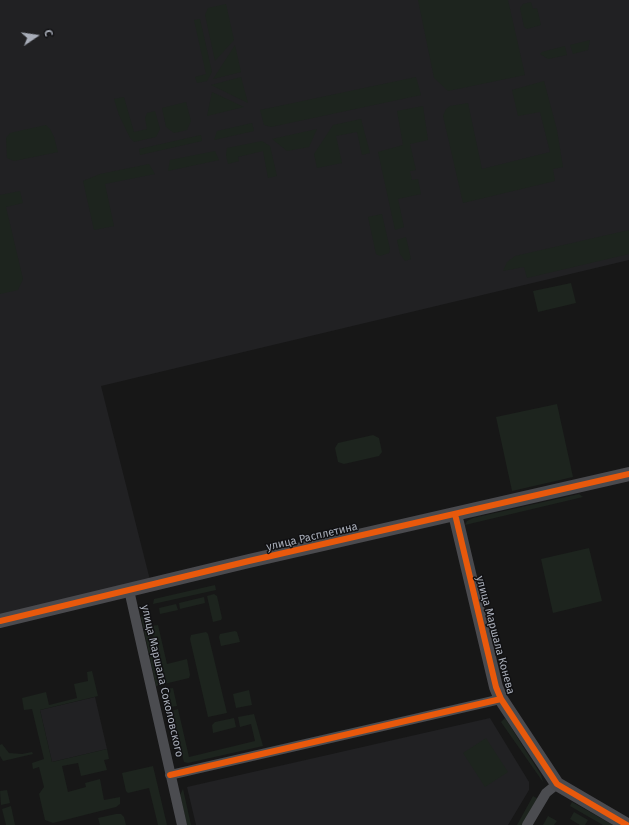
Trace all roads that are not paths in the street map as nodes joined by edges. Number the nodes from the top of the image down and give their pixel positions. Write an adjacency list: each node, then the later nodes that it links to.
1 (629, 474): 2 (street, улица Расплетина)
2 (455, 514): 3 (street, улица Расплетина); 5 (street, улица Маршала Конева)
3 (129, 590): 4 (street, улица Расплетина); 6 (street, улица Маршала Соколовского)
4 (0, 621)
5 (501, 699): 6 (street); 7 (street, улица Маршала Конева)
6 (170, 776): 8 (street, улица Маршала Соколовского)
7 (557, 784): 9 (street); 10 (street, улица Маршала Конева)
8 (182, 825)
9 (528, 825)
10 (627, 825)

